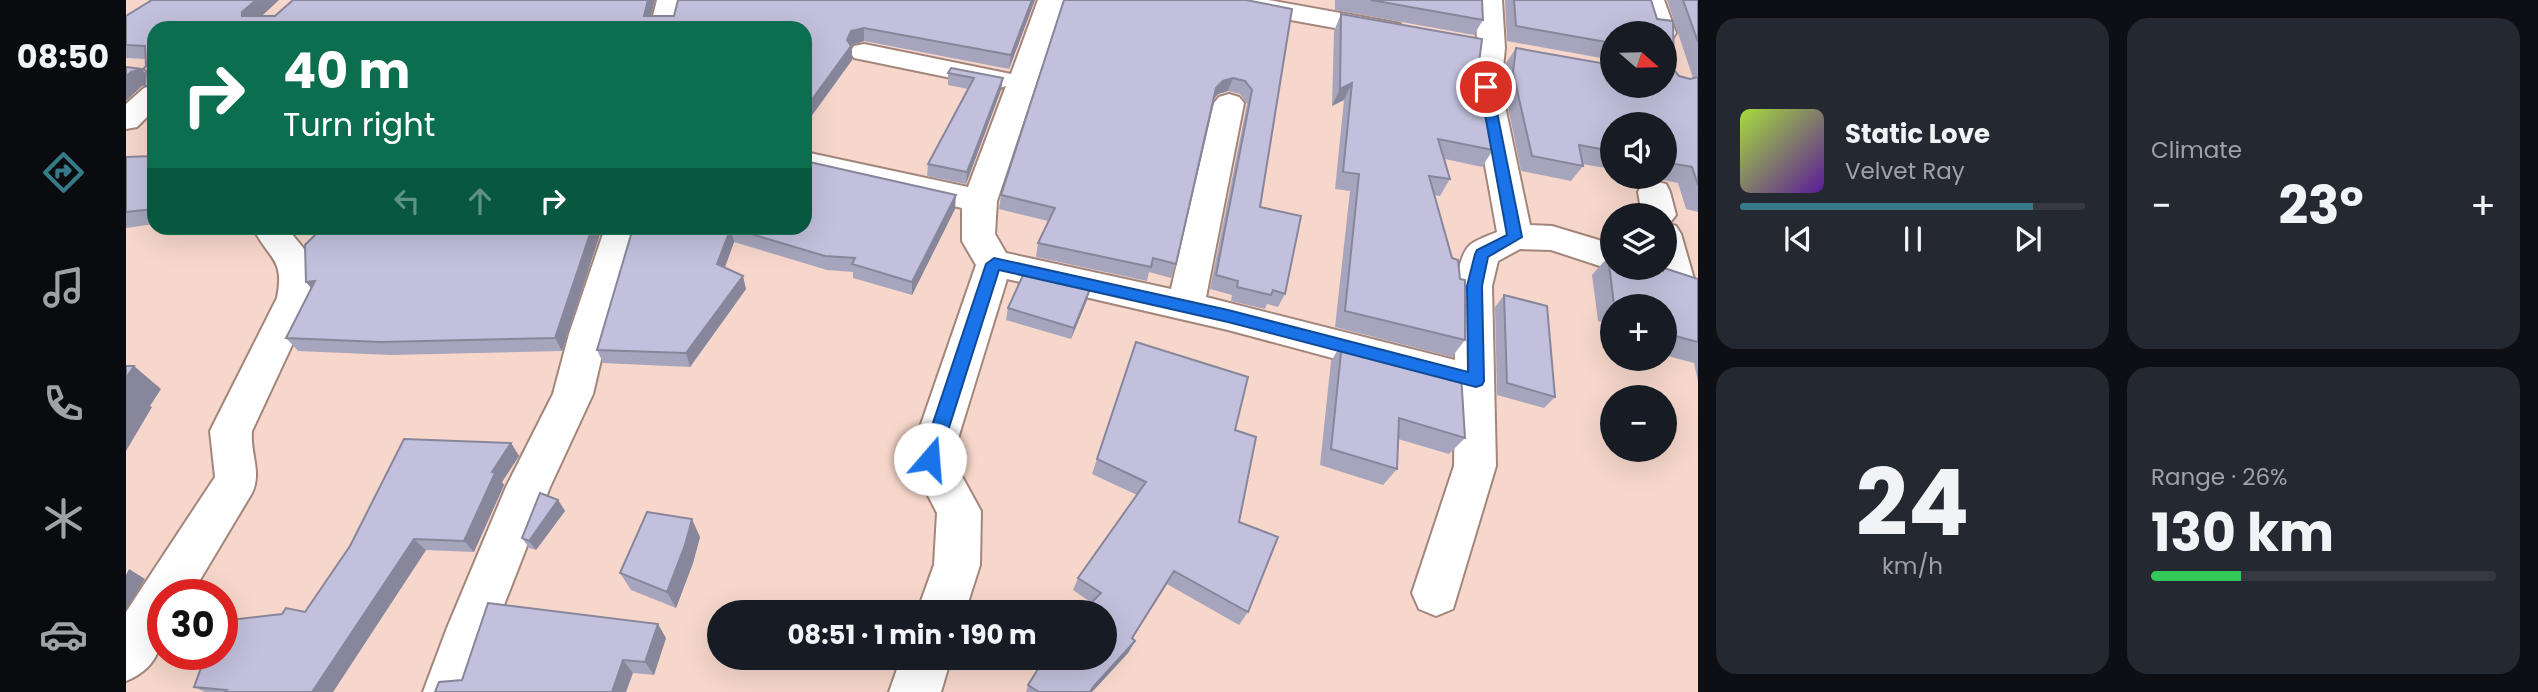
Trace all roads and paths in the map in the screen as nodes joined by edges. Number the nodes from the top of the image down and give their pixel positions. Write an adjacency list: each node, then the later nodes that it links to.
1 (670, 0): 6 (street)
2 (1051, 0): 10 (street)
3 (1489, 0): 18 (street)
4 (1651, 0): 7 (street)
5 (1239, 1): 8 (street)
6 (665, 21)
7 (1658, 21)
8 (1412, 34)
9 (864, 52): 10 (street)
10 (1023, 83): 15 (street)
11 (147, 86): 13 (street)
12 (1229, 103): 21 (street)
13 (126, 120)
14 (812, 164): 15 (street)
15 (980, 201): 20 (street)
16 (274, 235): 23 (street)
17 (620, 235): 29 (street)
18 (1515, 237): 19 (street); 22 (street)
19 (1600, 253)
20 (994, 264): 21 (street); 25 (street)
21 (1186, 307): 22 (street)
22 (1476, 381): 24 (street)
23 (175, 579)
24 (1436, 593)
25 (945, 600)
26 (147, 623): 27 (street)
27 (126, 656)
28 (922, 670): 30 (street)
29 (449, 692)
30 (915, 692)

